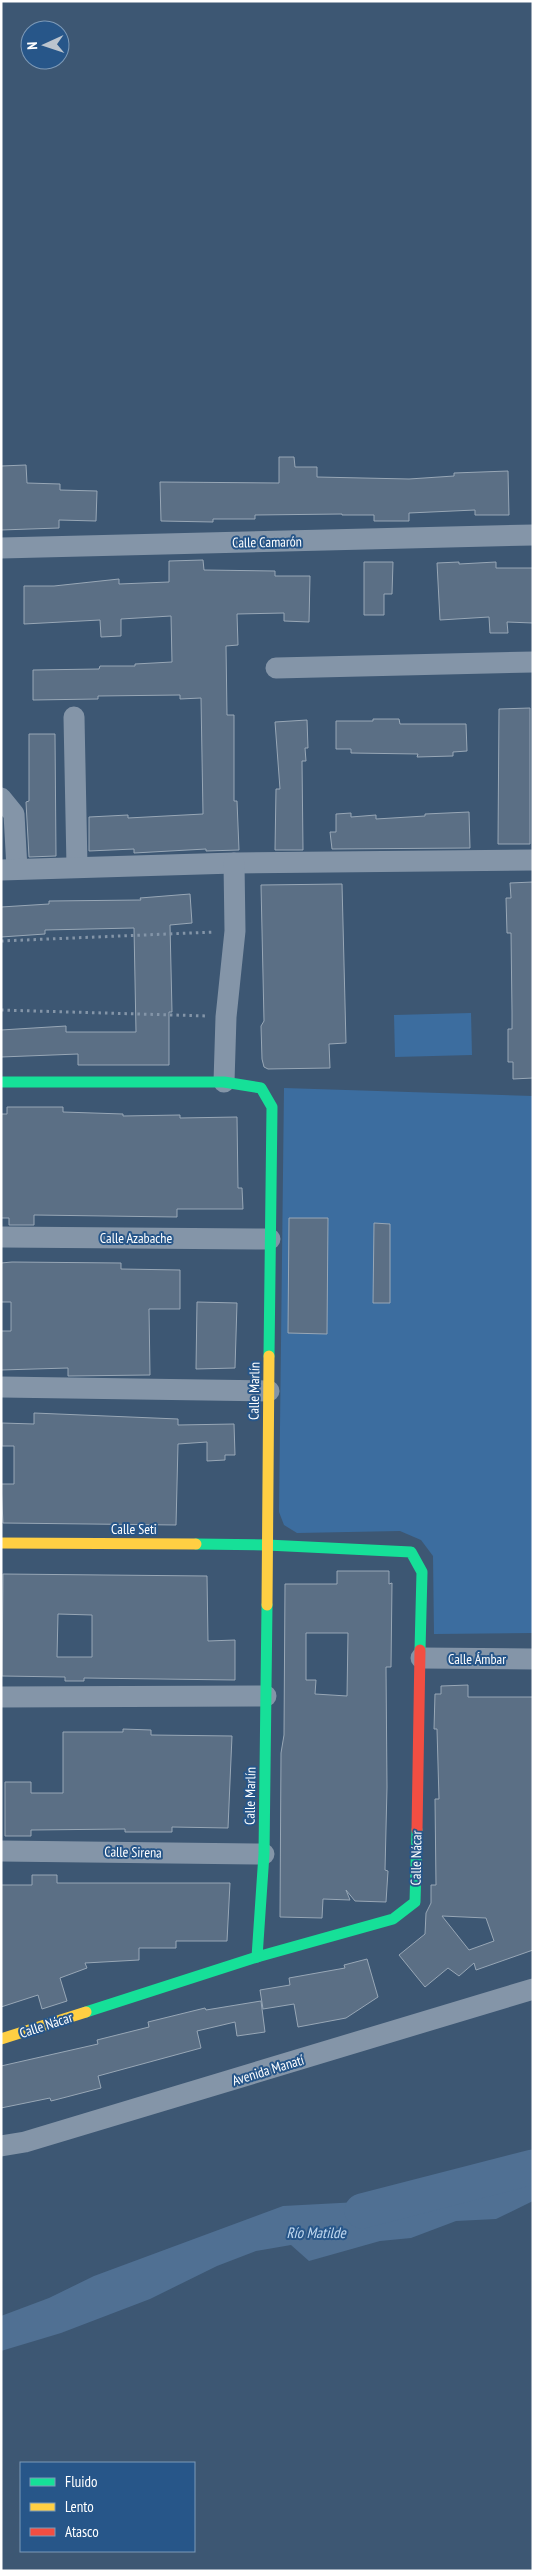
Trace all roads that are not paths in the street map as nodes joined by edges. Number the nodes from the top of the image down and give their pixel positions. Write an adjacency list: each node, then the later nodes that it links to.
1 (533, 535): 2 (street, Calle Camarón)
2 (1, 548)
3 (533, 662): 4 (street)
4 (276, 668)
5 (74, 718): 9 (street)
6 (1, 798): 10 (street)
7 (533, 860): 8 (street)
8 (234, 863): 9 (street); 12 (street)
9 (77, 866): 10 (street)
10 (9, 869)
11 (1, 1082): 12 (street, Calle Marlín)
12 (224, 1082): 14 (street, Calle Marlín)
13 (1, 1237): 14 (street, Calle Azabache)
14 (270, 1239): 16 (street, Calle Marlín)
15 (1, 1387): 16 (street)
16 (269, 1391): 18 (street, Calle Marlín)
17 (1, 1543): 18 (street, Calle Seti)
18 (268, 1545): 19 (street, Calle Nácar); 21 (street, Calle Marlín)
19 (421, 1658): 20 (street, Calle Ámbar); 25 (street, Calle Nácar)
20 (533, 1659)
21 (266, 1696): 22 (street); 24 (street, Calle Marlín)
22 (1, 1697)
23 (1, 1851): 24 (street, Calle Sirena)
24 (264, 1854): 25 (street, Calle Marlín)
25 (257, 1957): 27 (street, Calle Nácar)
26 (533, 1989): 28 (street, Avenida Manatí)
27 (1, 2039)
28 (1, 2146)

